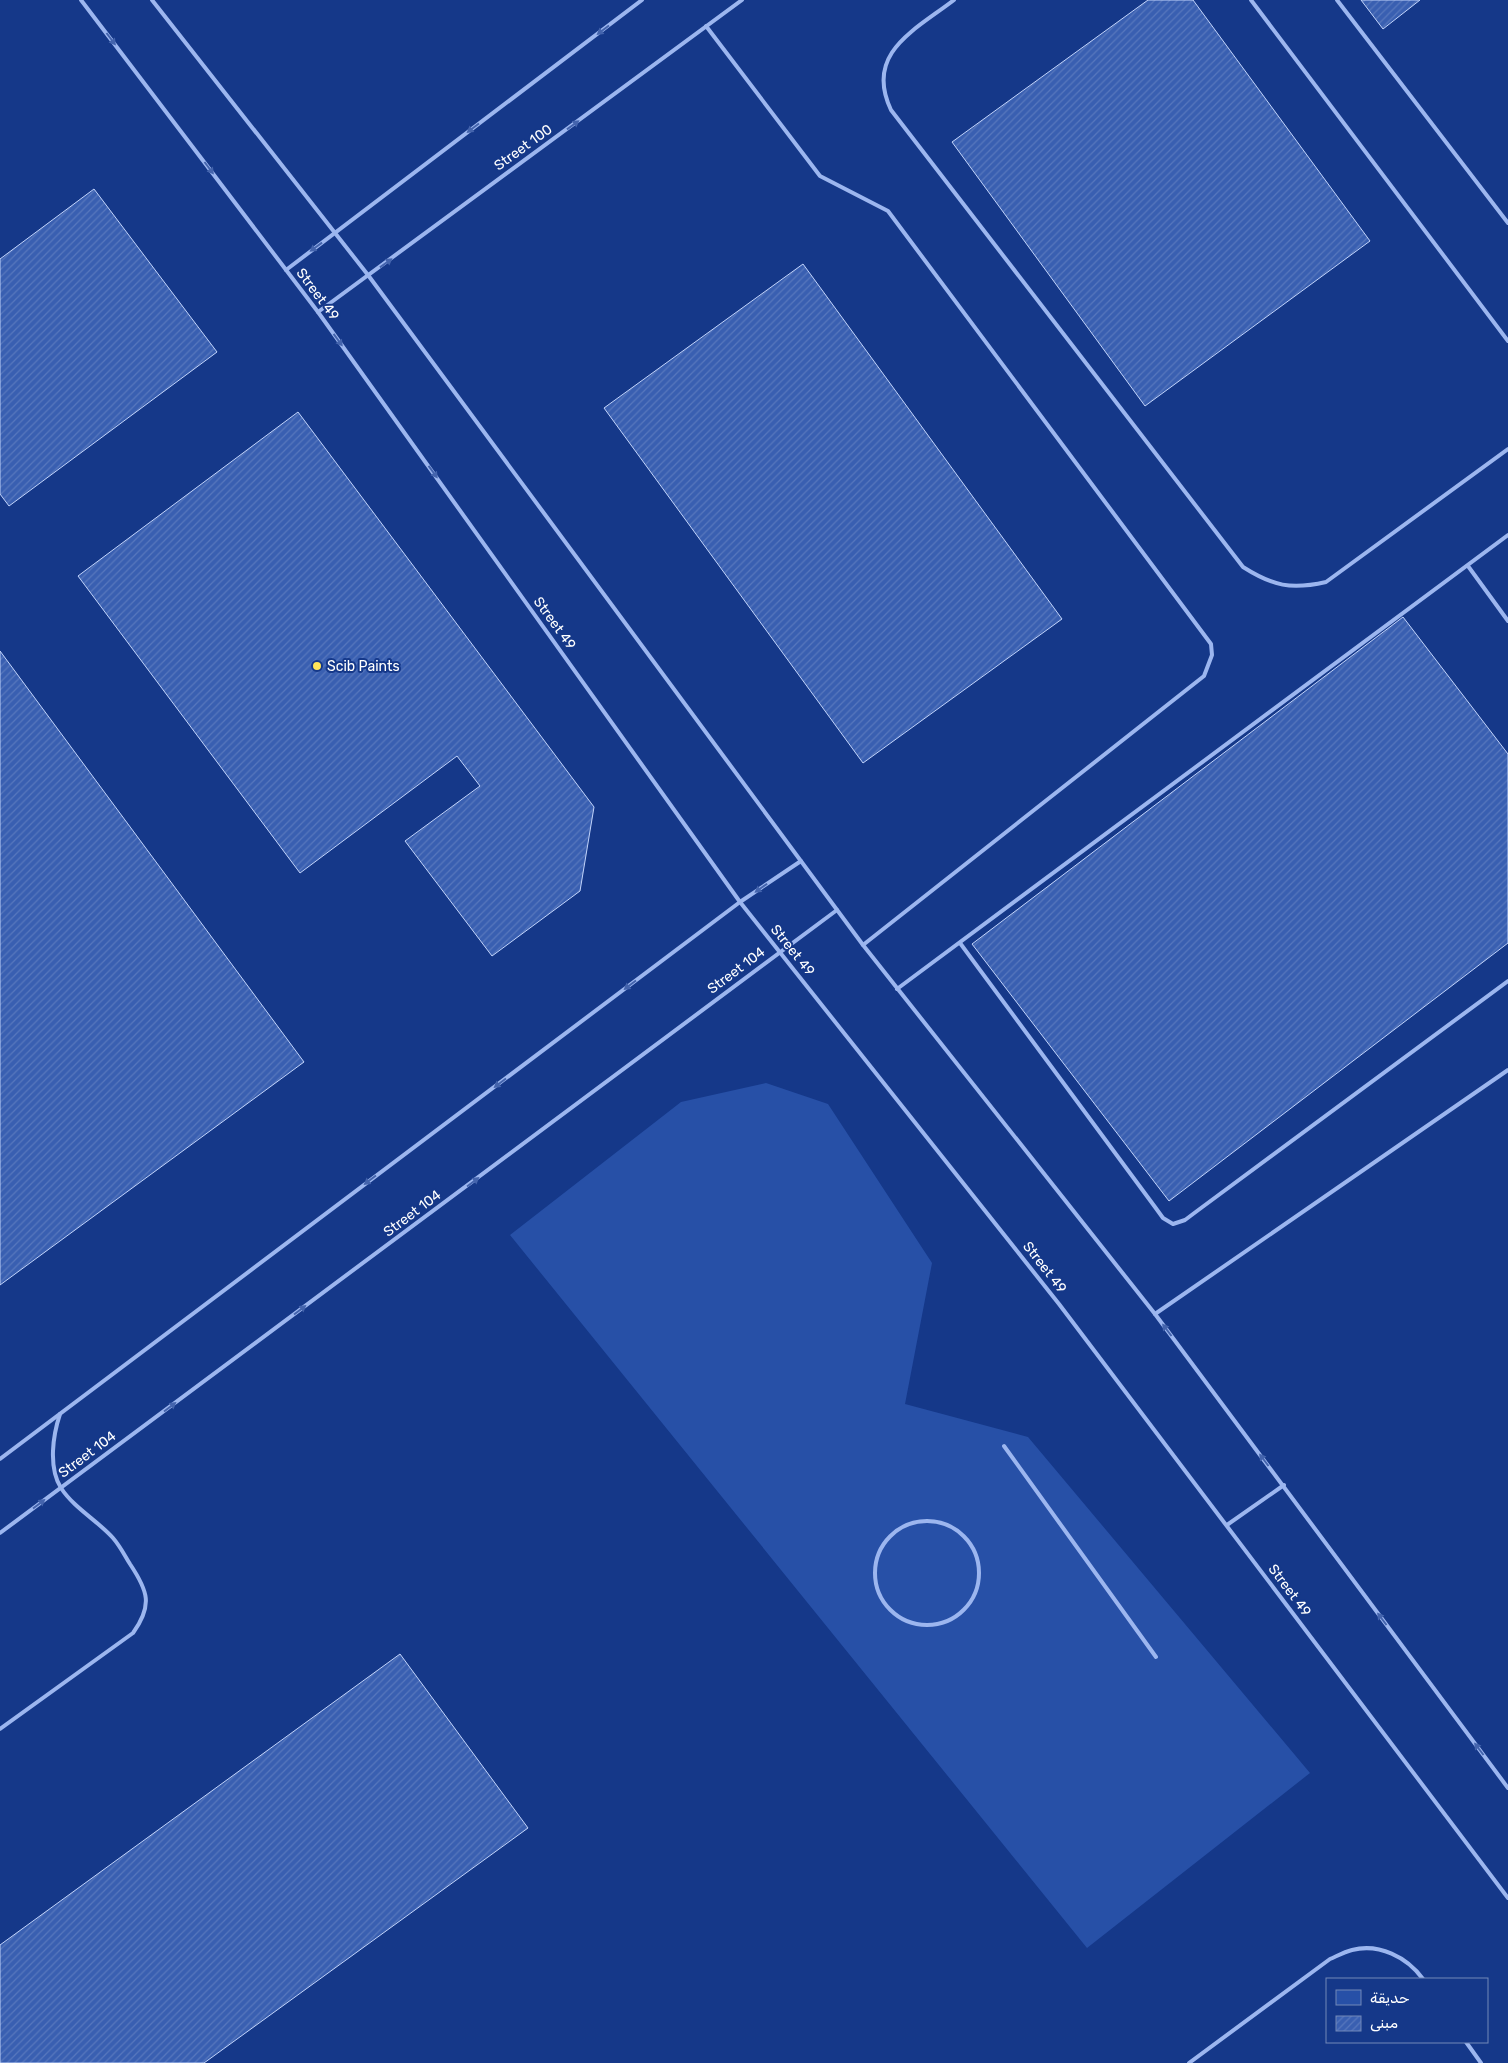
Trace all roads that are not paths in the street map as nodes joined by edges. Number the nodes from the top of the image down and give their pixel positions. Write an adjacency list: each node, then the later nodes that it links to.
1 (81, 0): 11 (lane, Street 49, one-way to 11)
2 (152, 0): 10 (lane)
3 (642, 0): 10 (lane, one-way to 10)
4 (742, 0): 8 (lane, Street 100)
5 (954, 0): 15 (lane)
6 (1251, 0): 14 (lane)
7 (1338, 0): 9 (lane)
8 (706, 26): 12 (lane, Street 100, one-way to 8); 23 (lane)
9 (1508, 223)
10 (335, 233): 11 (lane, one-way to 11); 12 (lane)
11 (286, 270): 13 (lane, Street 49)
12 (368, 276): 13 (lane, Street 100); 19 (lane)
13 (318, 312): 20 (lane, Street 49, one-way to 20)
14 (1508, 341)
15 (1508, 449)
16 (1508, 535): 17 (lane)
17 (1468, 566): 18 (lane); 22 (lane)
18 (1508, 622)
19 (801, 860): 20 (lane, one-way to 20); 21 (lane)
20 (740, 902): 24 (lane, Street 49); 29 (lane, one-way to 29)
21 (838, 910): 23 (lane); 24 (lane, Street 104)
22 (960, 943): 25 (lane); 26 (lane)
23 (863, 945): 26 (lane)
24 (780, 951): 33 (lane, Street 104, one-way to 24); 34 (lane, Street 49)
25 (1508, 981)
26 (897, 989): 28 (lane)
27 (1508, 1070): 28 (lane)
28 (1155, 1314): 32 (lane, one-way to 28)
29 (60, 1413): 31 (lane); 33 (lane)
30 (1004, 1446): 37 (lane)
31 (0, 1459)
32 (1284, 1485): 34 (lane); 39 (lane, one-way to 32)
33 (61, 1488): 35 (lane, Street 104, one-way to 33); 38 (lane)
34 (1227, 1525): 40 (lane, Street 49)
35 (0, 1533)
36 (893, 1533): 36 (lane)
37 (1156, 1656)
38 (0, 1729)
39 (1508, 1788)
40 (1508, 1898)
41 (1422, 1978): 43 (lane)
42 (1467, 2043): 44 (lane)
43 (1189, 2063)
44 (1480, 2063)

